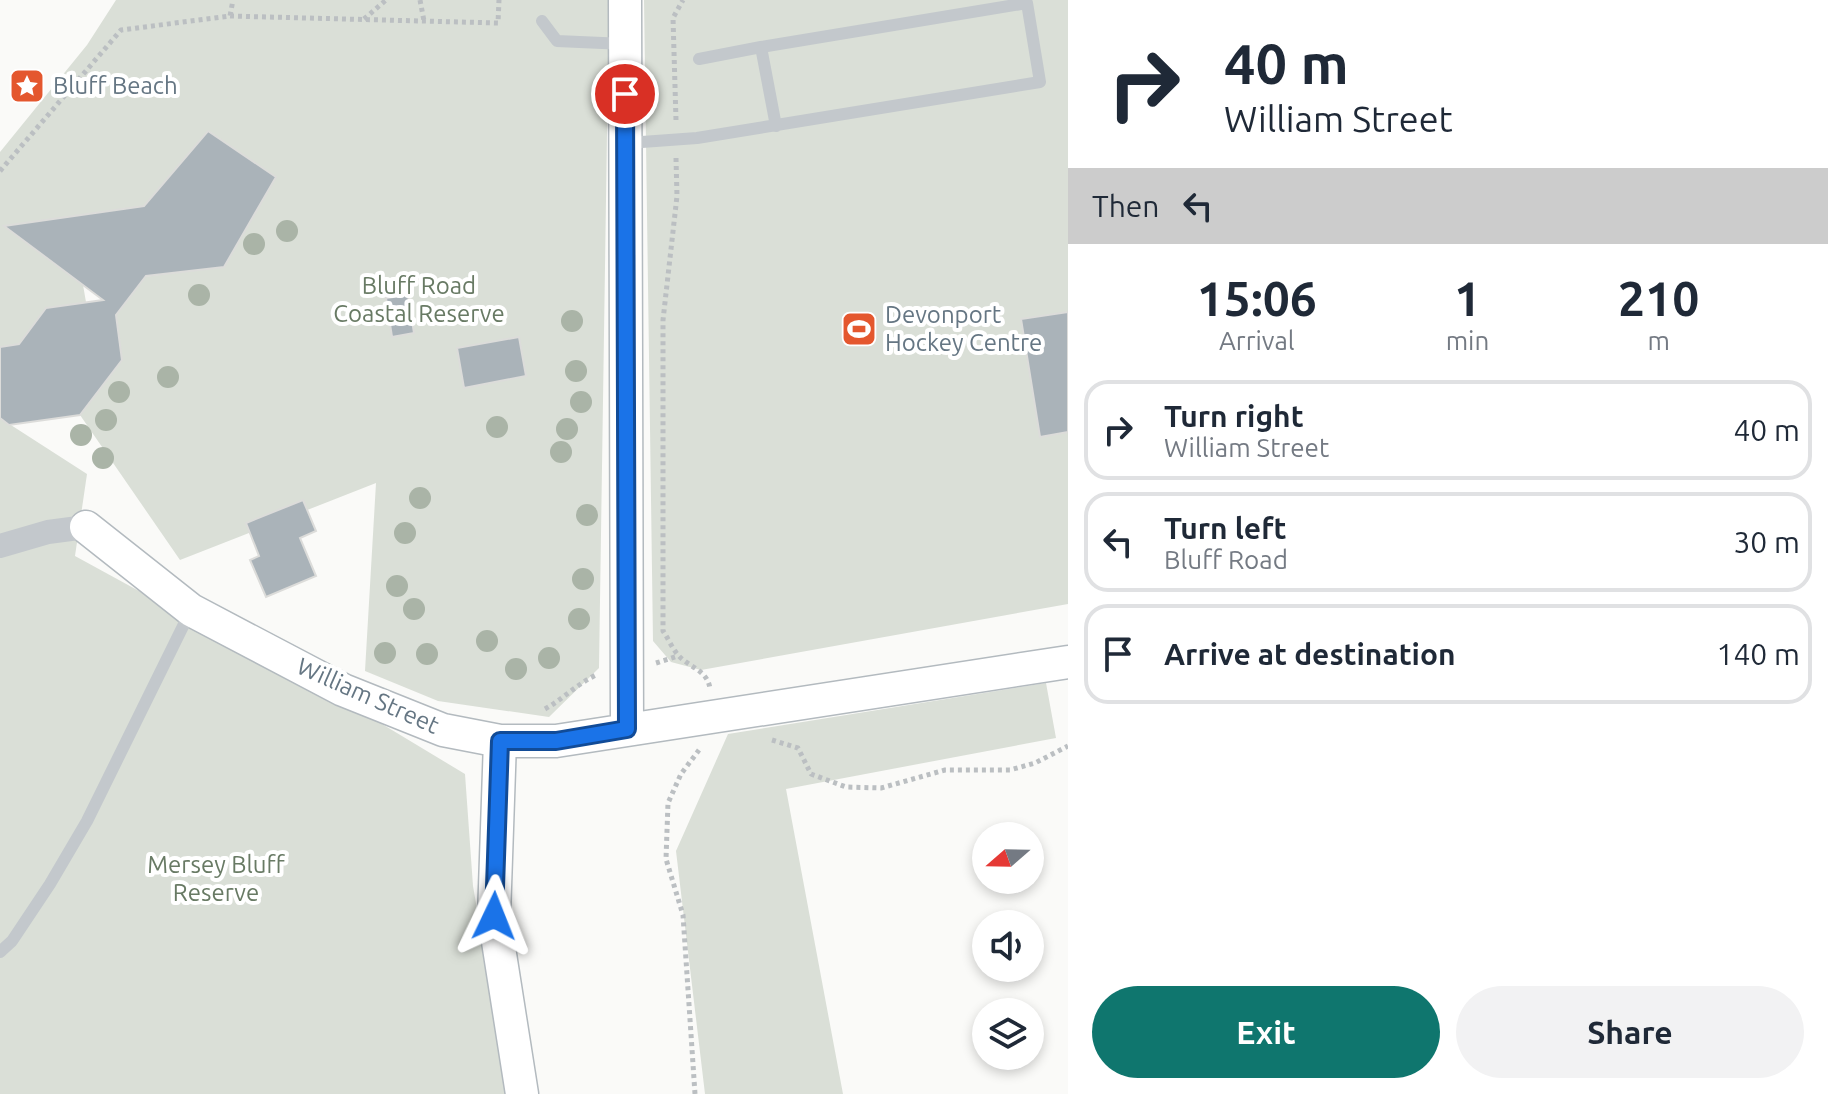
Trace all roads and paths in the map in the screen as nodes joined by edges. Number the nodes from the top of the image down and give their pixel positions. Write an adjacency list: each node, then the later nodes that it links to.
1 (233, 0): 7 (path)
2 (386, 0): 8 (path)
3 (420, 0): 9 (path)
4 (499, 0): 9 (path)
5 (625, 0): 11 (street)
6 (683, 0): 15 (path)
7 (230, 16): 8 (path); 17 (path)
8 (363, 20): 9 (path)
9 (424, 21)
10 (542, 21): 11 (lane)
11 (625, 44): 16 (street)
12 (761, 47): 13 (lane); 14 (lane); 14 (lane)
13 (699, 59)
14 (776, 126): 15 (lane)
15 (676, 140): 16 (lane); 21 (path)
16 (625, 143): 23 (street)
17 (0, 171)
18 (86, 527): 19 (street); 20 (street, William Street)
19 (0, 546)
20 (191, 610): 28 (street, William Street); 30 (lane)
21 (678, 656): 23 (path); 25 (path)
22 (1068, 662): 25 (street, William Street)
23 (627, 671): 24 (path); 26 (street)
24 (533, 714)
25 (712, 718): 26 (street, William Street); 32 (path)
26 (627, 729): 28 (street, William Street)
27 (768, 739): 29 (path)
28 (500, 741): 31 (street)
29 (1068, 746)
30 (0, 952)
31 (522, 1094)
32 (695, 1094)

